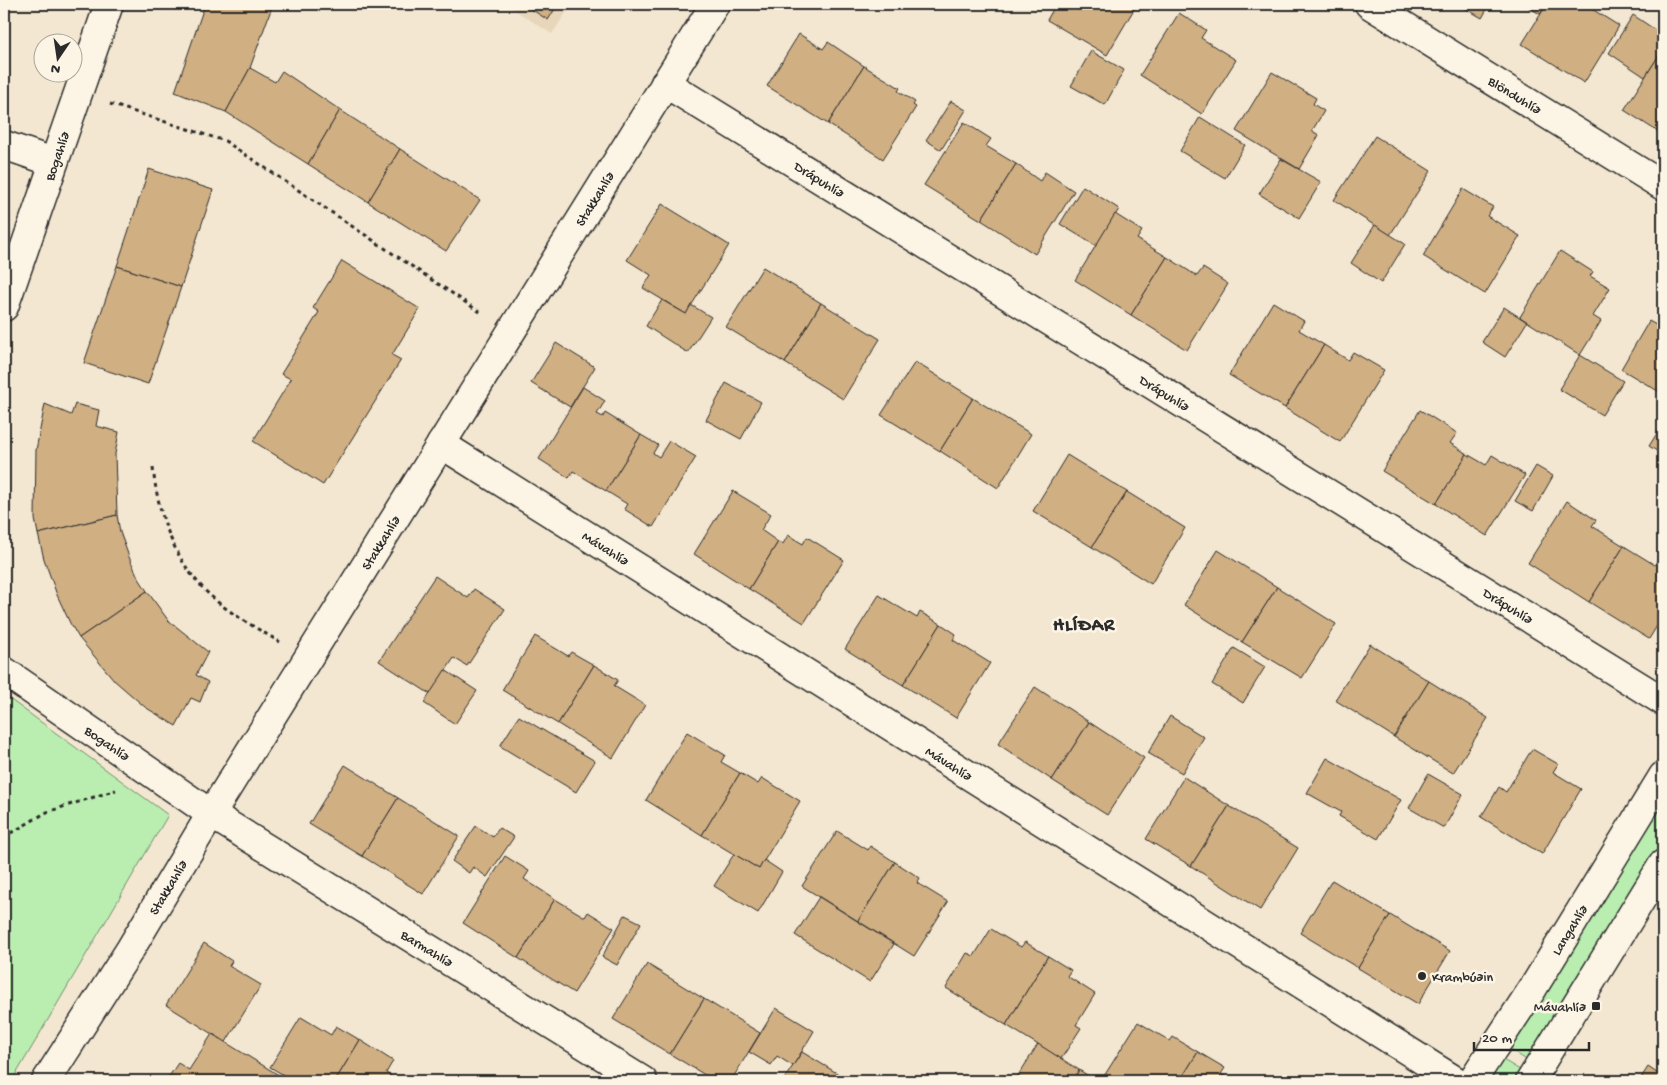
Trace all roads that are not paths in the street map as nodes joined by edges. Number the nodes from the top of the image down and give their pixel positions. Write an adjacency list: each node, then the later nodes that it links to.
1 (109, 4): 6 (street, Bogahlíð)
2 (715, 4): 4 (street, Stakkahlíð)
3 (1369, 4): 7 (street, Blönduhlíð)
4 (665, 83): 9 (street, Stakkahlíð); 11 (street, Drápuhlíð)
5 (4, 145): 6 (street)
6 (53, 162): 8 (street, Bogahlíð)
7 (1663, 186)
8 (4, 306)
9 (441, 444): 13 (street, Stakkahlíð); 17 (street, Mávahlíð)
10 (4, 670): 13 (street, Bogahlíð)
11 (1663, 701)
12 (1663, 776): 17 (street, Langahlíð)
13 (211, 814): 15 (street, Stakkahlíð); 16 (street, Barmahlíð)
14 (1663, 864): 18 (street)
15 (46, 1081)
16 (643, 1081)
17 (1460, 1081)
18 (1530, 1081)

